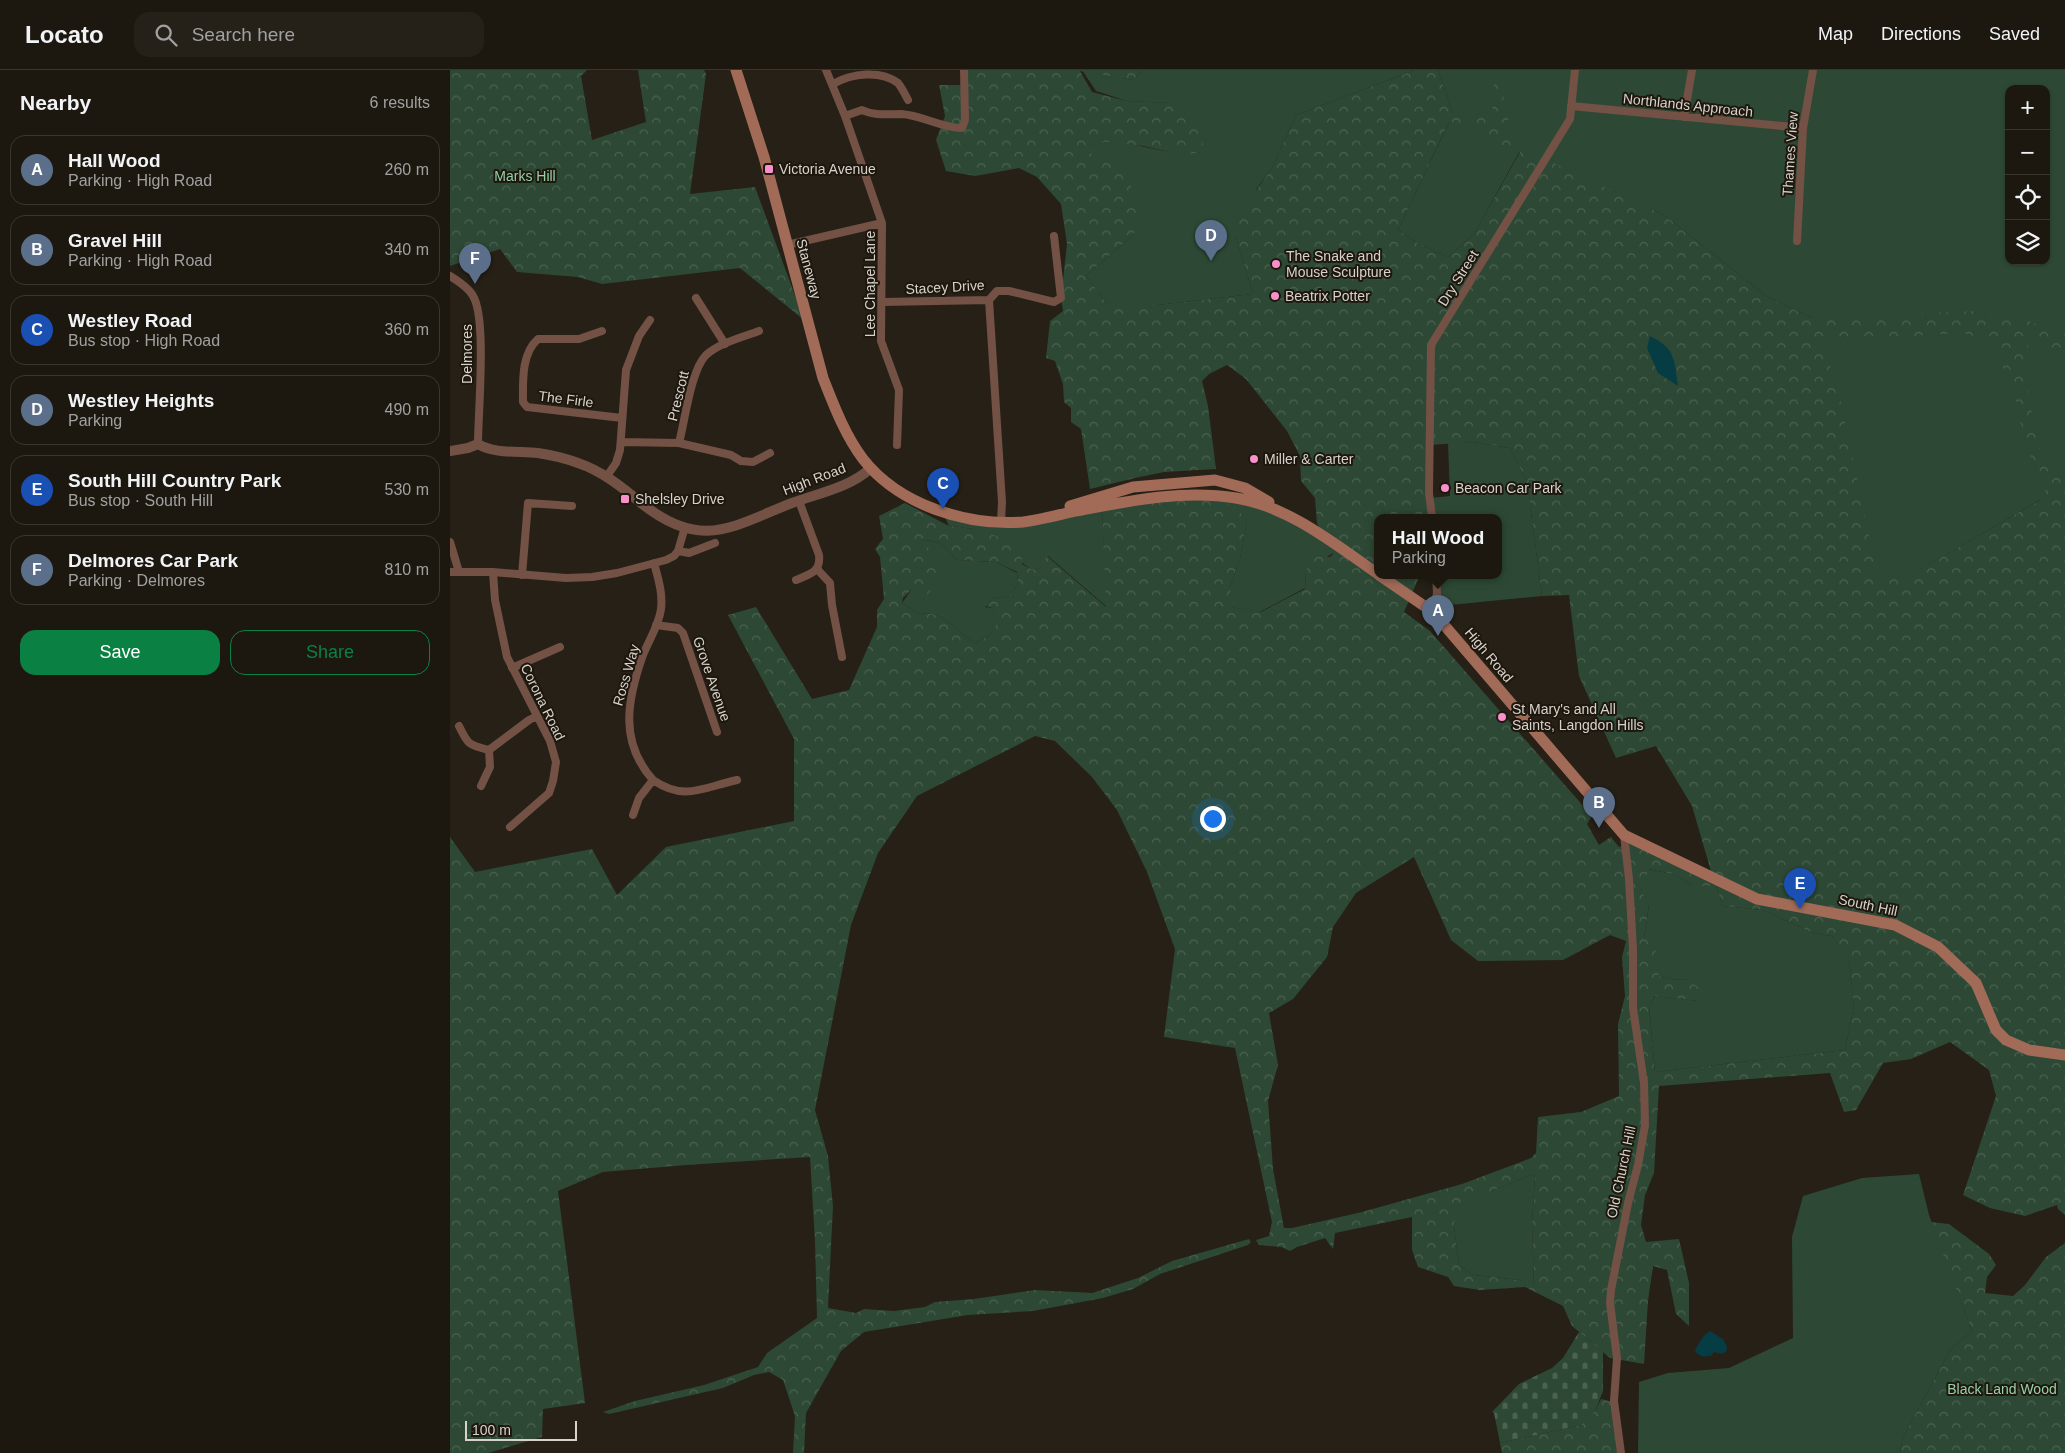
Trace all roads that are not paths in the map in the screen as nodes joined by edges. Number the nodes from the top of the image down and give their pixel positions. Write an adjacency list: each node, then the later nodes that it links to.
1 (736, 70): 16 (main road, Staneway)
2 (826, 70): 7 (street, Lee Chapel Lane)
3 (964, 70): 10 (street)
4 (1575, 70): 9 (street, Dry Street)
5 (1692, 70): 11 (street)
6 (1813, 70): 12 (street, Thames View)
7 (833, 84): 8 (street); 10 (street, Lee Chapel Lane)
8 (908, 100)
9 (1571, 106): 11 (street, Northlands Approach); 36 (street, Dry Street)
10 (845, 116): 13 (street, Lee Chapel Lane)
11 (1684, 117): 12 (street, Northlands Approach)
12 (1803, 128): 15 (street, Thames View)
13 (882, 223): 16 (street); 20 (street, Lee Chapel Lane)
14 (1054, 236): 19 (street, Stacey Drive)
15 (1797, 241)
16 (787, 245): 32 (main road, Staneway)
17 (450, 276): 28 (street, Delmores)
18 (696, 298): 24 (street)
19 (989, 300): 20 (street, Stacey Drive); 37 (street)
20 (882, 302): 29 (street, Lee Chapel Lane)
21 (650, 320): 25 (street)
22 (602, 331): 25 (street, The Firle)
23 (759, 331): 24 (street, Prescott)
24 (725, 344): 27 (street, Prescott)
25 (622, 418): 26 (street)
26 (621, 442): 27 (street); 33 (street)
27 (679, 443): 31 (street)
28 (478, 444): 30 (street, High Road); 33 (street, High Road)
29 (897, 444)
30 (450, 450)
31 (770, 453)
32 (870, 468): 34 (street, High Road); 37 (main road, High Road)
33 (607, 476): 38 (street, High Road)
34 (799, 501): 38 (street, High Road); 43 (street)
35 (572, 506): 48 (street)
36 (1432, 514)
37 (1000, 522): 44 (main road, High Road)
38 (685, 527): 41 (street)
39 (450, 542): 46 (street)
40 (715, 542): 41 (street)
41 (678, 551): 42 (street)
42 (654, 564): 48 (street); 53 (street, Ross Way)
43 (817, 569): 51 (street); 55 (street)
44 (1374, 571)
45 (450, 572): 46 (street)
46 (459, 572): 47 (street)
47 (493, 572): 48 (street); 56 (street, Corona Road)
48 (522, 575)
49 (1385, 579): 52 (main road, High Road)
50 (1436, 579): 52 (street)
51 (796, 580)
52 (1433, 612): 66 (main road, High Road)
53 (656, 624): 59 (street, Grove Avenue); 61 (street, Ross Way)
54 (560, 647): 56 (street)
55 (842, 657)
56 (512, 668): 57 (street, Corona Road)
57 (537, 716): 60 (street); 65 (street, Corona Road)
58 (459, 726): 60 (street)
59 (717, 732)
60 (489, 750): 63 (street)
61 (653, 780): 62 (street); 64 (street)
62 (737, 780)
63 (482, 786)
64 (633, 815)
65 (510, 827)
66 (1624, 835): 67 (main road, South Hill); 68 (street, Old Church Hill)
67 (2065, 1055)
68 (1621, 1453)

